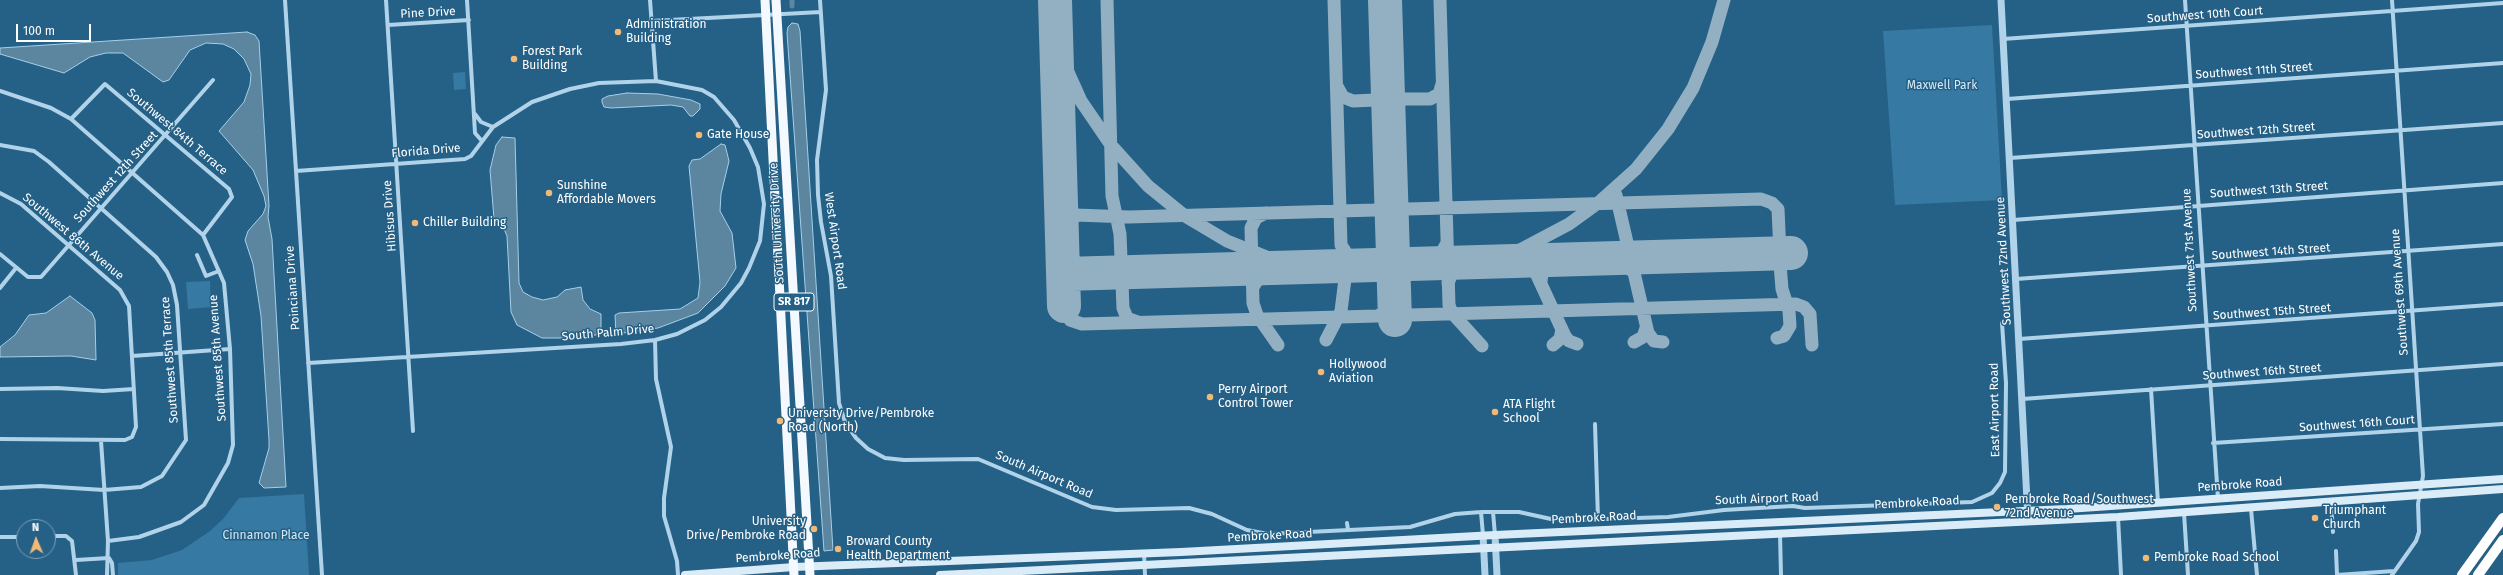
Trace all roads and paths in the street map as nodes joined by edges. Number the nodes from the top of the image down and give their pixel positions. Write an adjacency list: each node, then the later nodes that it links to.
1 (285, 0): 40 (street, Poinciana Drive)
2 (386, 0): 18 (street, Hibisus Drive)
3 (467, 0): 16 (street)
4 (650, 0): 17 (street)
5 (765, 0): 15 (main road, South University Drive / SR 817)
6 (776, 0): 14 (main road, South University Drive / SR 817)
7 (820, 0): 13 (street, West Airport Road)
8 (2001, 0): 20 (street, Southwest 72nd Avenue)
9 (2185, 0): 19 (street, Southwest 71st Avenue)
10 (2392, 0): 12 (street, Southwest 69th Avenue)
11 (2503, 3): 12 (street, Southwest 10th Court)
12 (2393, 11): 19 (street, Southwest 10th Court); 22 (street, Southwest 69th Avenue)
13 (821, 12): 14 (street); 83 (street, West Airport Road)
14 (777, 14): 15 (street); 128 (main road, South University Drive / SR 817)
15 (766, 15): 17 (street); 129 (main road, South University Drive / SR 817)
16 (469, 20): 18 (street, Pine Drive); 29 (street)
17 (651, 21): 24 (street)
18 (388, 25): 39 (street, Hibisus Drive)
19 (2187, 27): 20 (street, Southwest 10th Court); 25 (street, Southwest 71st Avenue)
20 (2003, 39): 27 (street, Southwest 72nd Avenue)
21 (2503, 63): 22 (street, Southwest 11th Street)
22 (2396, 70): 25 (street, Southwest 11th Street); 33 (street, Southwest 69th Avenue)
23 (213, 80): 34 (street, Southwest 12th Street)
24 (656, 81): 28 (street, Florida Drive); 32 (street, Florida Drive)
25 (2190, 86): 27 (street, Southwest 11th Street); 37 (street, Southwest 71st Avenue)
26 (0, 91): 30 (street, Southwest 85th Avenue)
27 (2006, 99): 38 (street, Southwest 72nd Avenue)
28 (719, 102): 64 (street, South Palm Drive)
29 (474, 112): 32 (street); 35 (street)
30 (72, 119): 34 (street, Southwest 84th Terrace); 41 (street, Southwest 85th Avenue)
31 (2503, 123): 33 (street, Southwest 12th Street)
32 (493, 127): 35 (street, Florida Drive)
33 (2400, 130): 37 (street, Southwest 12th Street); 43 (street, Southwest 69th Avenue)
34 (166, 135): 41 (street, Southwest 12th Street); 48 (street, Southwest 84th Terrace)
35 (482, 141): 39 (street, Florida Drive)
36 (0, 145): 46 (street, Southwest 85th Terrace)
37 (2194, 145): 38 (street, Southwest 12th Street); 45 (street, Southwest 71st Avenue)
38 (2010, 158): 47 (street, Southwest 72nd Avenue)
39 (397, 164): 40 (street, Florida Drive); 68 (street, Hibisus Drive)
40 (296, 170): 69 (street, Poinciana Drive)
41 (131, 173): 46 (street, Southwest 12th Street); 48 (street, Southwest 85th Avenue)
42 (2503, 183): 43 (street, Southwest 13th Street)
43 (2403, 190): 45 (street, Southwest 13th Street); 51 (street, Southwest 69th Avenue)
44 (0, 193): 50 (street, Southwest 86th Avenue)
45 (2197, 205): 47 (street, Southwest 13th Street); 54 (street, Southwest 71st Avenue)
46 (101, 210): 50 (street, Southwest 12th Street); 66 (street, Southwest 85th Terrace)
47 (2013, 220): 57 (street, Southwest 72nd Avenue)
48 (203, 235): 56 (street, Southwest 85th Avenue)
49 (2503, 244): 51 (street, Southwest 14th Street)
50 (67, 245): 55 (street, Southwest 12th Street); 67 (street, Southwest 86th Avenue)
51 (2407, 251): 54 (street, Southwest 14th Street); 60 (street, Southwest 69th Avenue)
52 (0, 254): 55 (street)
53 (197, 255): 56 (street)
54 (2201, 267): 57 (street, Southwest 14th Street); 62 (street, Southwest 71st Avenue)
55 (16, 268): 58 (street)
56 (219, 271): 65 (street, Southwest 85th Avenue)
57 (2016, 279): 63 (street, Southwest 72nd Avenue)
58 (0, 288)
59 (2503, 304): 60 (street, Southwest 15th Street)
60 (2411, 311): 62 (street, Southwest 15th Street); 71 (street, Southwest 69th Avenue)
61 (2002, 323): 91 (street, East Airport Road)
62 (2205, 327): 63 (street, Southwest 15th Street); 72 (street, Southwest 71st Avenue)
63 (2019, 339): 76 (street, Southwest 72nd Avenue)
64 (655, 340): 68 (street, South Palm Drive); 135 (street)
65 (230, 350): 66 (street); 120 (street, Southwest 85th Avenue)
66 (180, 353): 67 (street); 89 (street, Southwest 85th Terrace)
67 (132, 356): 74 (street, Southwest 86th Avenue)
68 (409, 357): 69 (street, South Palm Drive); 80 (street, Hibisus Drive)
69 (308, 363): 134 (street, Poinciana Drive)
70 (2503, 364): 71 (street, Southwest 16th Street)
71 (2415, 370): 72 (street, Southwest 16th Street); 79 (street, Southwest 69th Avenue)
72 (2209, 385): 75 (street, Southwest 16th Street); 84 (street, Southwest 71st Avenue)
73 (0, 389): 74 (street)
74 (134, 389): 82 (street, Southwest 86th Avenue)
75 (2151, 389): 76 (street, Southwest 16th Street); 97 (street)
76 (2022, 399): 99 (street, Southwest 72nd Avenue)
77 (1595, 424): 107 (street)
78 (2503, 424): 79 (street, Southwest 16th Court)
79 (2419, 430): 84 (street, Southwest 16th Court); 86 (street, Southwest 69th Avenue)
80 (413, 431)
81 (0, 439): 82 (street)
82 (101, 441): 89 (street)
83 (861, 443): 110 (street, South Airport Road)
84 (2213, 444): 94 (street, Southwest 71st Avenue)
85 (2503, 479): 86 (main road, Pembroke Road)
86 (2422, 484): 90 (main road, Pembroke Road); 92 (street, Southwest 69th Avenue)
87 (0, 488): 89 (street)
88 (2503, 489): 92 (main road, Pembroke Road)
89 (104, 490): 120 (street)
90 (2331, 491): 93 (main road, Pembroke Road); 98 (main road)
91 (1992, 493): 107 (street, South Airport Road)
92 (2419, 495): 96 (main road, Pembroke Road); 130 (street, Southwest 69th Avenue)
93 (2256, 496): 94 (main road, Pembroke Road); 102 (main road)
94 (2218, 499): 95 (main road, Pembroke Road)
95 (2188, 501): 97 (main road, Pembroke Road); 104 (main road)
96 (2331, 502): 98 (main road, Pembroke Road); 112 (street)
97 (2158, 503): 99 (main road, Pembroke Road)
98 (2251, 508): 102 (main road, Pembroke Road); 144 (street)
99 (2028, 510): 103 (main road, Pembroke Road); 108 (street, Southwest 72nd Avenue)
100 (1481, 512): 101 (street, South Airport Road); 110 (street, South Airport Road); 114 (street)
101 (1493, 512): 107 (street, South Airport Road); 115 (street)
102 (2184, 513): 104 (main road, Pembroke Road); 143 (street)
103 (1905, 516): 105 (main road, Pembroke Road); 111 (main road)
104 (2118, 517): 108 (main road, Pembroke Road); 142 (street)
105 (1851, 518): 113 (main road); 115 (main road, Pembroke Road)
106 (2503, 518): 146 (highway)
107 (1598, 519)
108 (2028, 520): 111 (main road, Pembroke Road)
109 (1347, 523): 110 (street)
110 (1348, 530)
111 (1848, 530): 113 (main road, Pembroke Road)
112 (2333, 532)
113 (1780, 534): 122 (main road, Pembroke Road); 141 (street)
114 (1483, 535): 115 (main road, Pembroke Road); 121 (street); 124 (main road, Pembroke Road)
115 (1495, 535): 122 (street)
116 (0, 537): 117 (street)
117 (16, 537)
118 (56, 537): 126 (street)
119 (2503, 540): 147 (highway)
120 (108, 541): 125 (street)
121 (1484, 547): 122 (main road, Pembroke Road); 127 (main road, Pembroke Road); 139 (street)
122 (1496, 547): 140 (street)
123 (2336, 551): 145 (street)
124 (1144, 553): 127 (street); 128 (main road, Pembroke Road)
125 (109, 558): 126 (street); 132 (street); 133 (street)
126 (76, 560): 131 (street)
127 (1145, 564): 137 (main road, Pembroke Road); 138 (street)
128 (810, 570): 129 (main road, Pembroke Road)
129 (794, 571): 136 (main road, Pembroke Road)
130 (2393, 573): 145 (street)
131 (76, 575)
132 (107, 575)
133 (113, 575)
134 (322, 575)
135 (678, 575)
136 (685, 575)
137 (940, 575)
138 (1145, 575)
139 (1485, 575)
140 (1497, 575)
141 (1781, 575)
142 (2121, 575)
143 (2188, 575)
144 (2257, 575)
145 (2337, 575)
146 (2462, 575)
147 (2478, 575)

